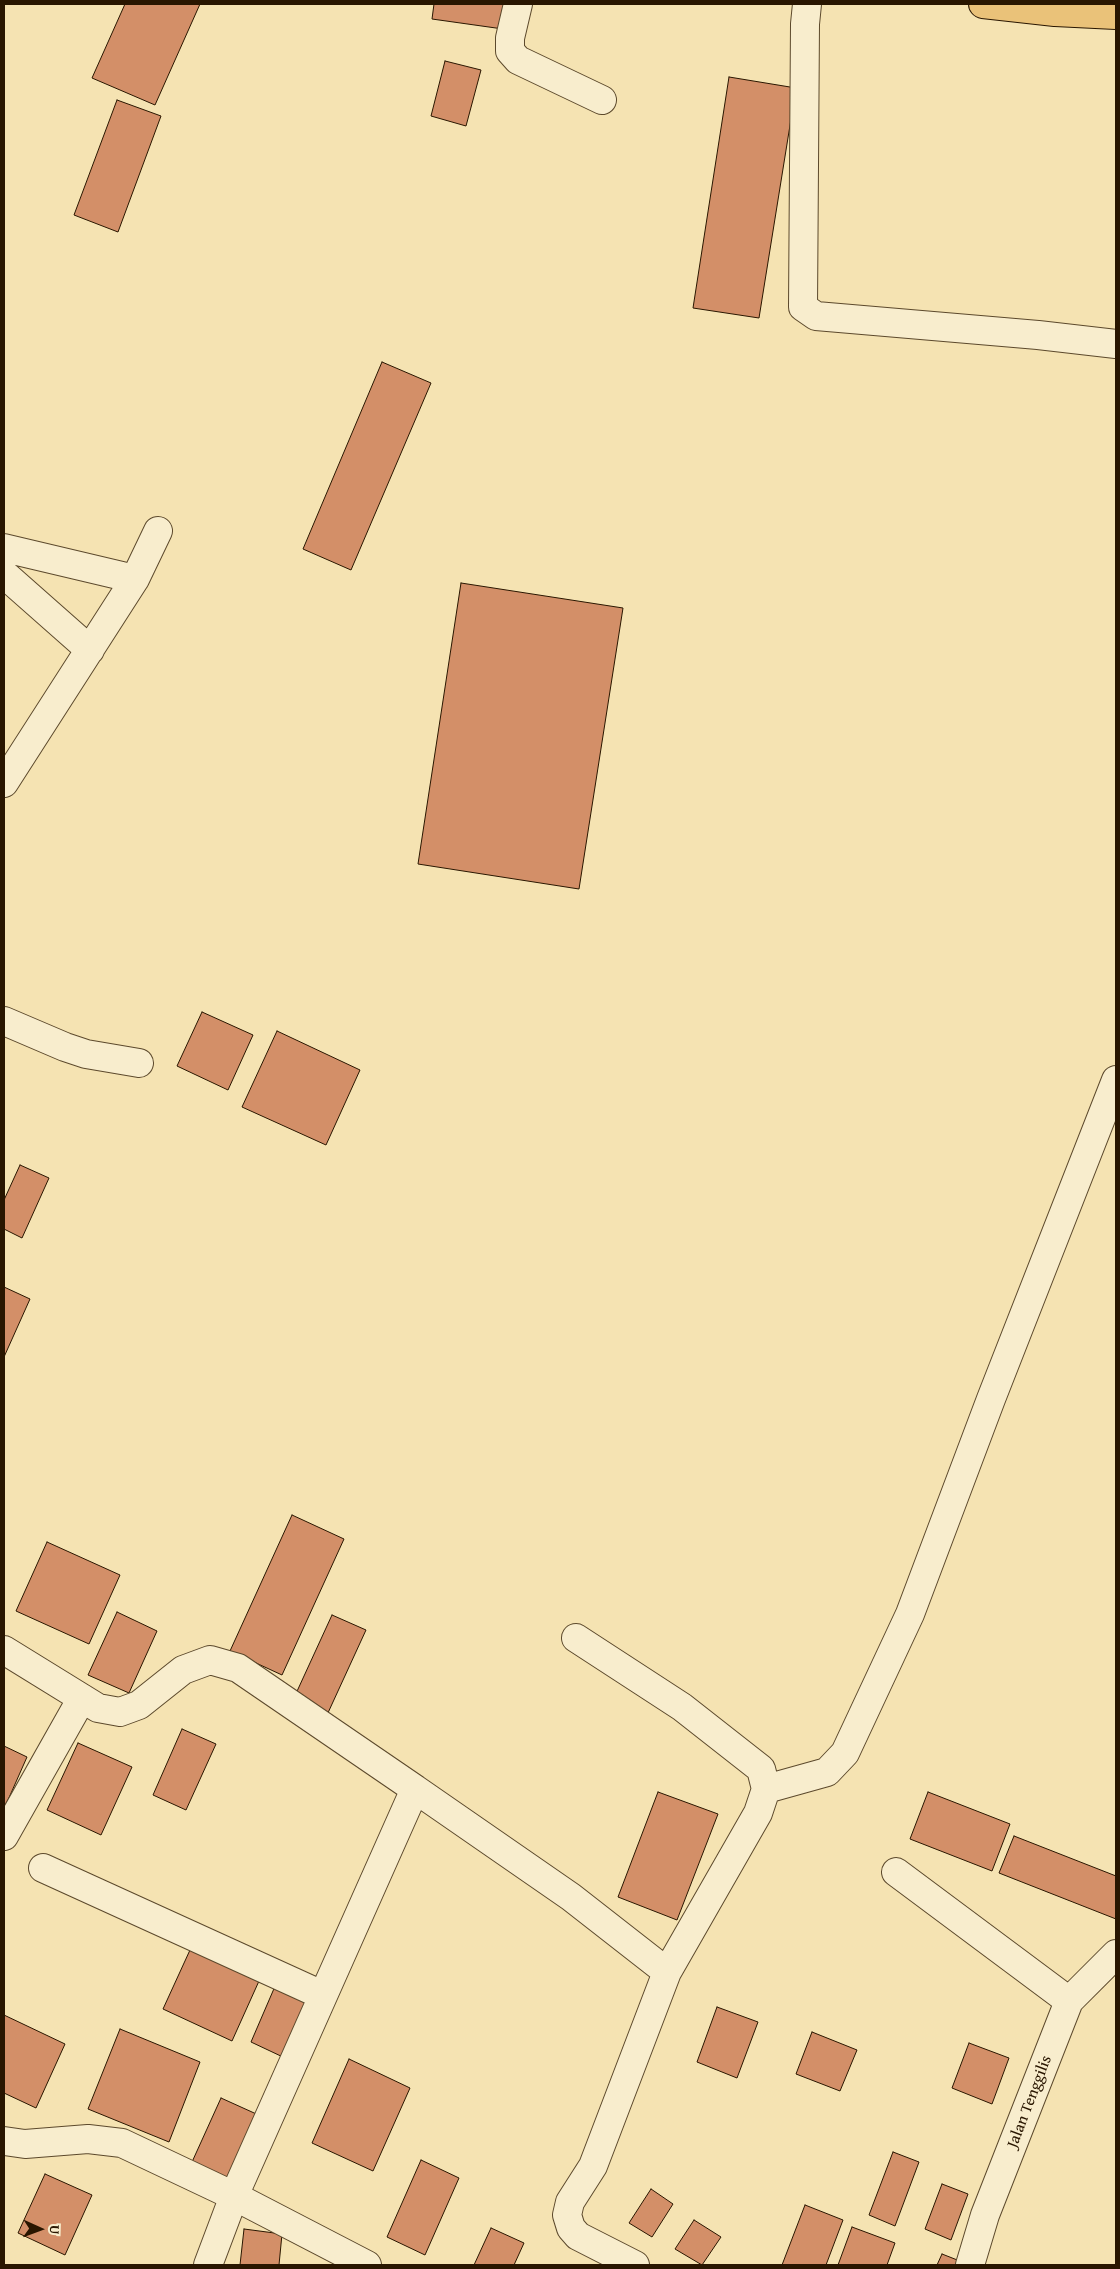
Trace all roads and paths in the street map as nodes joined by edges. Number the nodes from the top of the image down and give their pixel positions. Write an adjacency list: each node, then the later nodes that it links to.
1 (518, 4): 6 (street)
2 (807, 4): 7 (street)
3 (984, 4): 4 (main road)
4 (1055, 8): 5 (main road)
5 (1116, 15)
6 (602, 100)
7 (1116, 344)
8 (158, 531): 11 (street)
9 (4, 548): 11 (street)
10 (4, 574): 12 (street)
11 (135, 579): 12 (street)
12 (90, 650): 13 (street)
13 (4, 783)
14 (4, 1021): 15 (street)
15 (139, 1063)
16 (1116, 1080): 21 (street)
17 (576, 1638): 21 (street)
18 (4, 1650): 19 (street)
19 (82, 1698): 20 (street); 22 (street)
20 (415, 1789): 26 (street); 27 (street)
21 (766, 1789): 26 (street)
22 (4, 1836)
23 (43, 1868): 27 (street)
24 (896, 1872): 28 (street)
25 (1116, 1954): 28 (street, Jalan Tenggilis)
26 (668, 1972): 33 (street)
27 (322, 1995): 30 (street)
28 (1069, 2001): 34 (street, Jalan Tenggilis)
29 (4, 2141): 30 (street)
30 (234, 2196): 31 (street); 32 (street)
31 (208, 2265)
32 (367, 2265)
33 (635, 2265)
34 (970, 2265)

